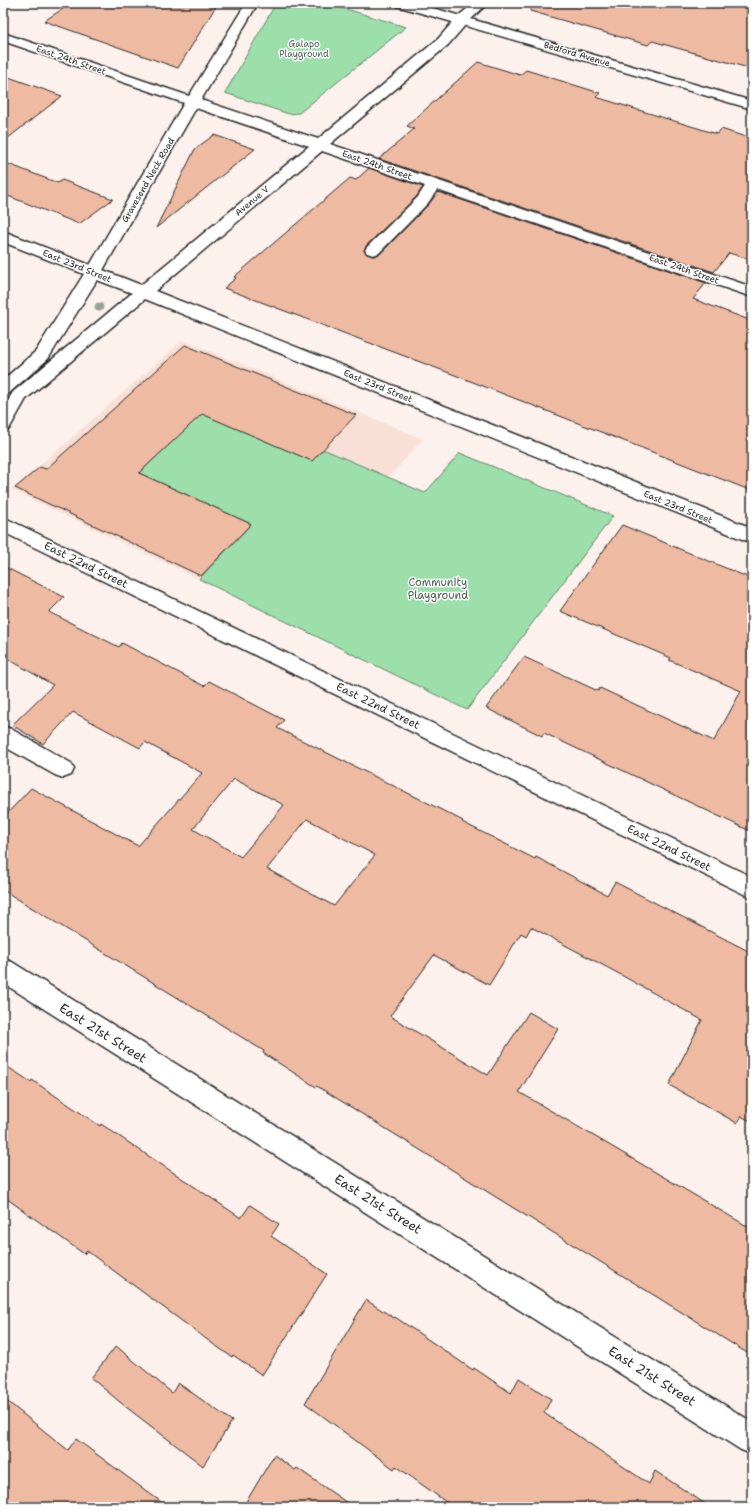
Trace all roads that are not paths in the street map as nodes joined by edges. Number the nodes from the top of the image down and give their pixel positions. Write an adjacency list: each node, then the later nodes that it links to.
1 (252, 3): 6 (street, Gravesend Neck Road)
2 (402, 3): 4 (street, Bedford Avenue)
3 (482, 3): 4 (street, Avenue V)
4 (462, 20): 7 (street, Bedford Avenue); 8 (street, Avenue V)
5 (3, 37): 6 (street, East 24th Street)
6 (193, 101): 8 (street, East 24th Street); 12 (street, Gravesend Neck Road)
7 (752, 105)
8 (320, 145): 9 (street, East 24th Street); 13 (street, Avenue V)
9 (434, 184): 11 (street); 14 (street, East 24th Street)
10 (3, 236): 12 (street, East 23rd Street)
11 (373, 250)
12 (94, 272): 13 (street, East 23rd Street); 15 (street, Gravesend Neck Road)
13 (144, 292): 15 (street, Avenue V); 18 (street, East 23rd Street)
14 (752, 292)
15 (11, 393): 16 (street)
16 (3, 425)
17 (3, 524): 21 (street, East 22nd Street)
18 (752, 536)
19 (3, 735): 20 (street)
20 (63, 769)
21 (752, 888)
22 (3, 970): 23 (street, East 21st Street)
23 (752, 1439)

